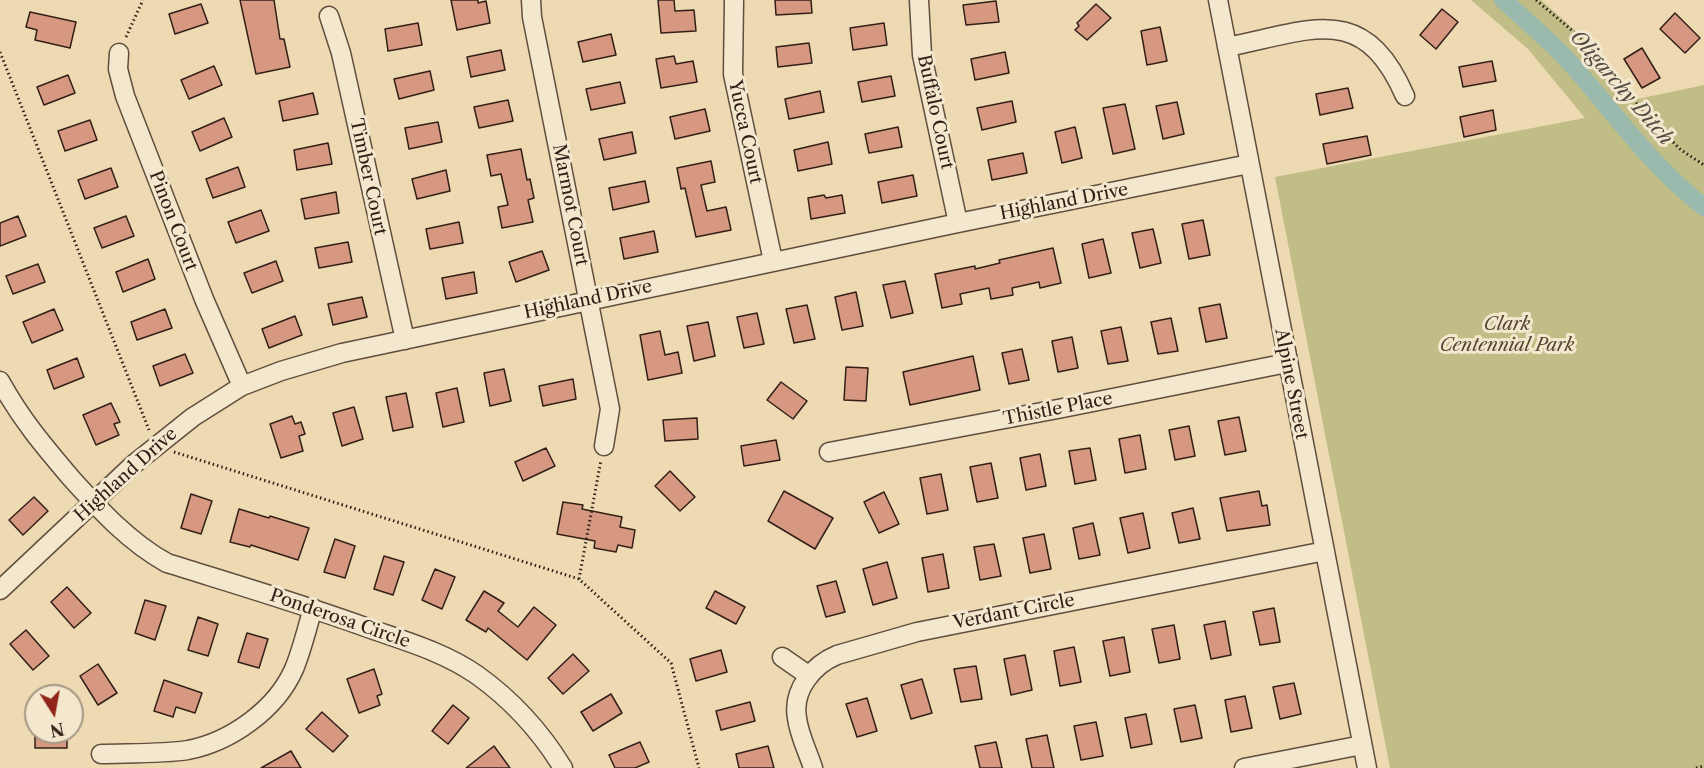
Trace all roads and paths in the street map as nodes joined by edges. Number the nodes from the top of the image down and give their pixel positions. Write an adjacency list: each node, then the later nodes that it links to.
1 (143, 0): 10 (path)
2 (531, 0): 16 (street, Marmot Court)
3 (734, 0): 15 (street, Yucca Court)
4 (919, 0): 14 (street, Buffalo Court)
5 (1218, 0): 8 (street, Alpine Street)
6 (1536, 0): 13 (path)
7 (329, 16): 17 (street, Timber Court)
8 (1227, 47): 11 (street); 12 (street, Alpine Street)
9 (0, 52): 21 (path)
10 (119, 52): 20 (street, Pinon Court)
11 (1405, 96)
12 (1249, 164): 14 (street, Highland Drive); 18 (street, Alpine Street)
13 (1704, 165)
14 (958, 223): 15 (street, Highland Drive)
15 (773, 261): 16 (street, Highland Drive)
16 (589, 300): 17 (street, Highland Drive); 22 (street, Marmot Court)
17 (405, 340): 20 (street, Highland Drive)
18 (1287, 363): 23 (street, Thistle Place); 25 (street, Alpine Street)
19 (0, 381): 24 (street, Ponderosa Circle)
20 (242, 386): 21 (street, Highland Drive)
21 (156, 446): 24 (street, Highland Drive); 26 (path)
22 (604, 446): 26 (path)
23 (829, 452)
24 (94, 504): 27 (street, Highland Drive); 28 (street, Ponderosa Circle)
25 (1325, 551): 30 (street, Verdant Circle); 31 (street, Alpine Street)
26 (579, 579): 35 (path)
27 (0, 590)
28 (313, 608): 32 (street); 34 (street, Ponderosa Circle)
29 (782, 657): 30 (street)
30 (808, 675): 36 (street)
31 (1362, 745): 37 (street); 38 (street, Alpine Street)
32 (101, 754)
33 (1704, 766): 39 (path)
34 (563, 768)
35 (699, 768)
36 (813, 768)
37 (1244, 768)
38 (1367, 768)
39 (1696, 768)

